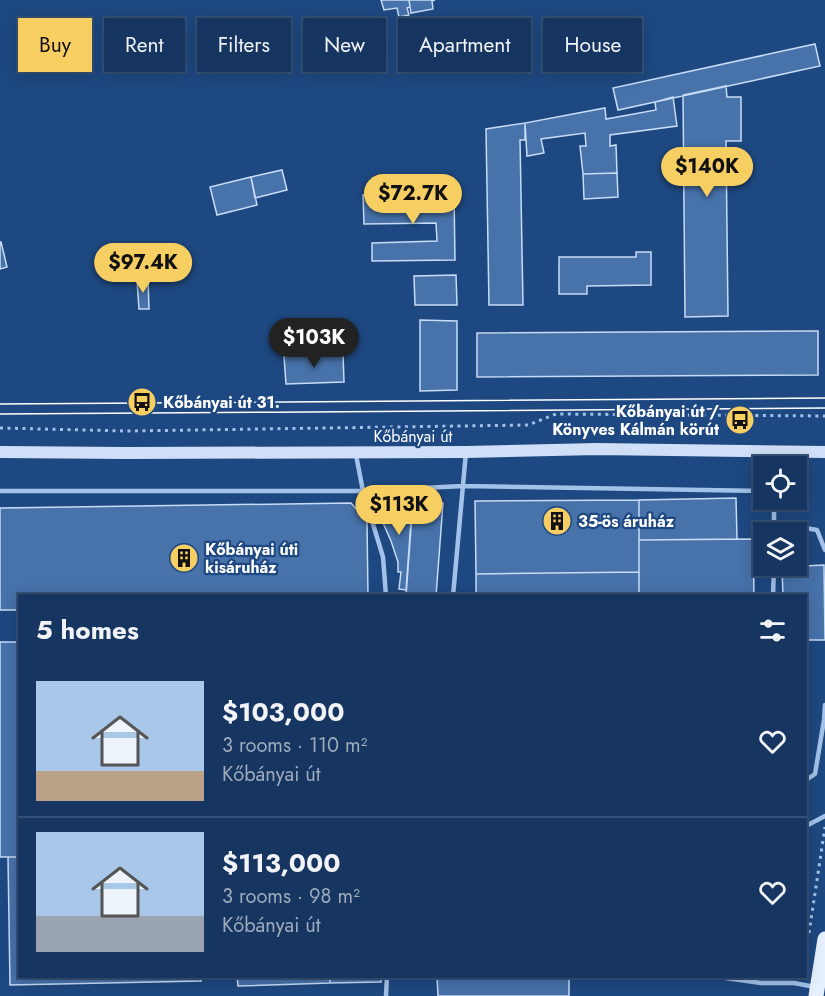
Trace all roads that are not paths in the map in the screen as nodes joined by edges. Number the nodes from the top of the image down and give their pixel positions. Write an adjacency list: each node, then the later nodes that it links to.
1 (0, 452): 2 (main road, Kőbányai út)
2 (356, 452): 3 (main road, Kőbányai út); 9 (lane)
3 (466, 452): 4 (main road, Kőbányai út); 7 (lane)
4 (774, 452): 5 (main road, Kőbányai út); 6 (lane)
5 (825, 452)
6 (774, 456)
7 (463, 486): 9 (lane); 10 (lane); 15 (lane)
8 (0, 491): 9 (lane)
9 (363, 491): 14 (lane)
10 (753, 491)
11 (807, 528): 12 (lane)
12 (825, 550)
13 (774, 576): 16 (lane)
14 (386, 594)
15 (453, 594)
16 (774, 594)
17 (825, 705): 18 (lane)
18 (807, 779)
19 (825, 816): 20 (lane)
20 (807, 825)
21 (825, 939): 26 (main road)
22 (387, 978): 27 (lane)
23 (726, 978): 25 (lane)
24 (762, 978): 25 (lane)
25 (761, 983): 26 (lane)
26 (817, 992)
27 (386, 996)

